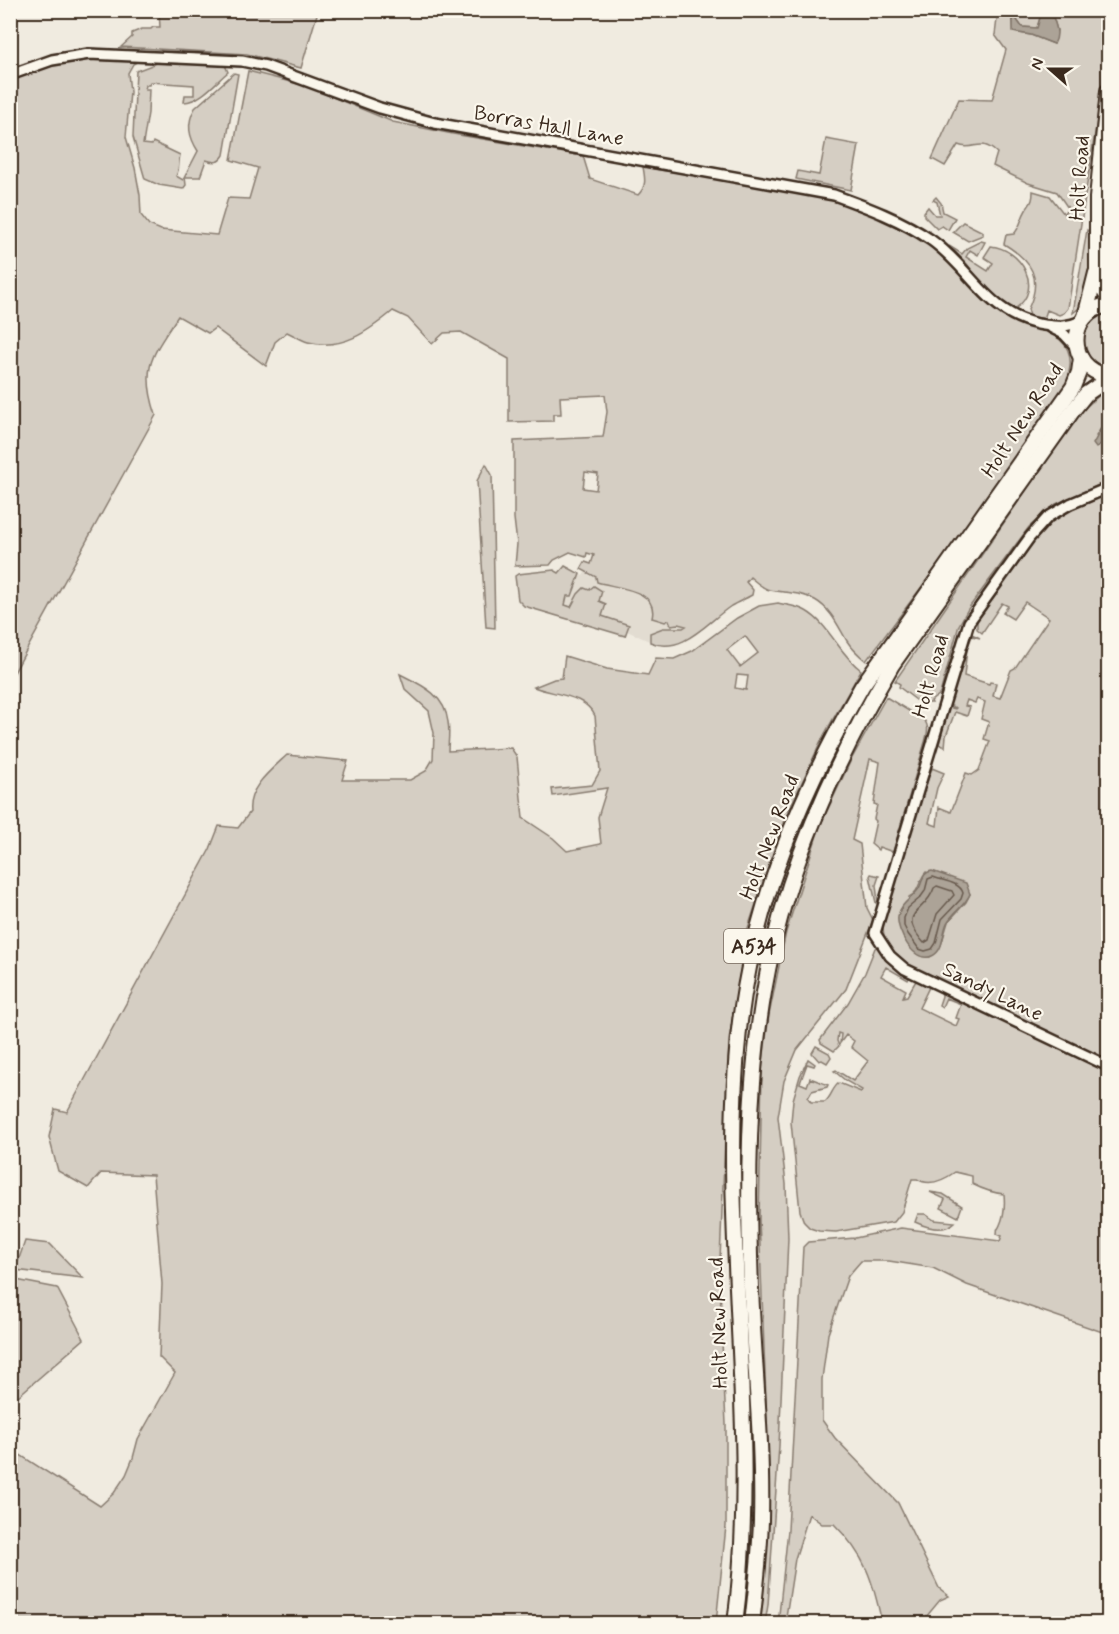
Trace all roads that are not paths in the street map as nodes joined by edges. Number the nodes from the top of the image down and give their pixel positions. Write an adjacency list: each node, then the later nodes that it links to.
1 (10, 75): 7 (street, Borras Hall Lane)
2 (1108, 91): 3 (highway, Holt Road)
3 (1097, 268): 4 (highway, Holt Road); 6 (highway, Holt Road)
4 (1108, 297)
5 (1108, 305): 6 (highway)
6 (1084, 318): 7 (street, Borras Hall Lane); 8 (highway, Holt New Road)
7 (1050, 327): 8 (street, Borras Hall Lane)
8 (1079, 353): 9 (highway); 13 (highway, Holt New Road / A534)
9 (1108, 377): 14 (highway, Holt New Road / A534)
10 (1108, 488): 11 (street, Holt Road)
11 (875, 933): 12 (street, Sandy Lane)
12 (1108, 1066)
13 (735, 1623)
14 (752, 1623)

